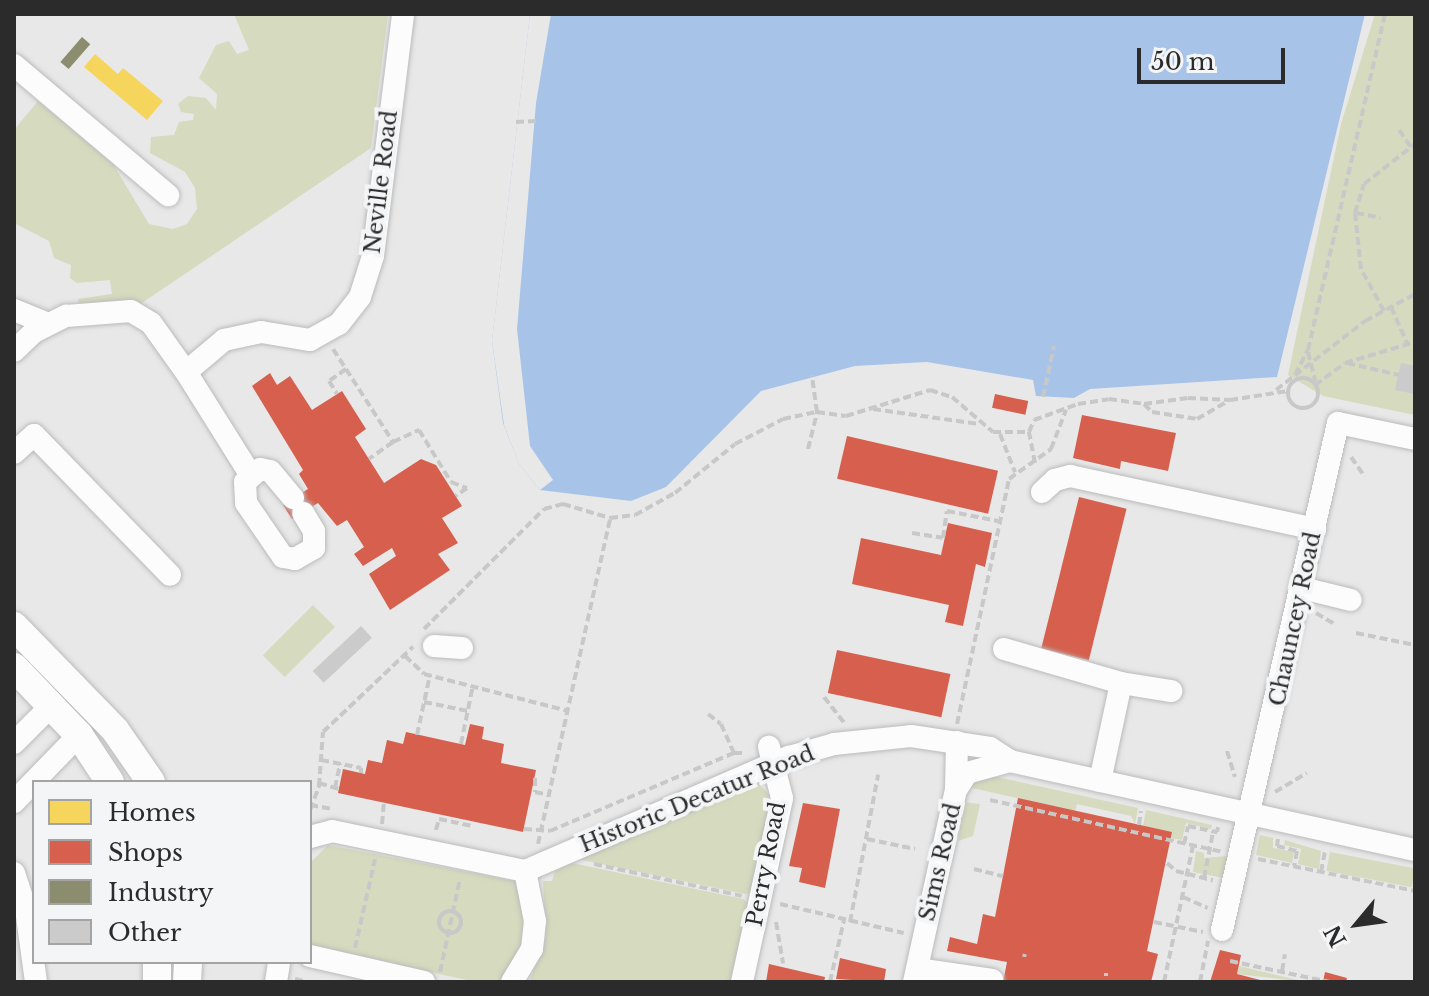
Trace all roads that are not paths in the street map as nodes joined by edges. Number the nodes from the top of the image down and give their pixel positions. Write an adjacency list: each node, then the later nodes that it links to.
1 (403, 14): 7 (street, Neville Road)
2 (14, 65): 3 (street)
3 (168, 195)
4 (14, 310): 5 (street)
5 (48, 324): 6 (street); 7 (street)
6 (14, 351)
7 (186, 372): 10 (street)
8 (1415, 439): 12 (street, Chauncey Road)
9 (14, 453): 13 (street)
10 (250, 474): 10 (street)
11 (1042, 492): 12 (street)
12 (1315, 529): 14 (street, Chauncey Road)
13 (170, 575)
14 (1302, 588): 15 (street); 36 (street, Chauncey Road)
15 (1351, 600)
16 (14, 626): 31 (main road)
17 (434, 646): 18 (street)
18 (462, 648)
19 (1004, 649): 21 (street)
20 (14, 667): 23 (main road)
21 (1121, 683): 22 (street); 32 (street)
22 (1171, 691)
23 (52, 705): 25 (main road); 26 (street)
24 (957, 733): 27 (street, Historic Decatur Road); 28 (street, Historic Decatur Road); 34 (street, Sims Road)
25 (79, 735): 29 (street); 30 (main road)
26 (14, 743)
27 (771, 755): 39 (street, Historic Decatur Road); 48 (street, Perry Road)
28 (1010, 761): 32 (street, Historic Decatur Road); 34 (street)
29 (35, 780)
30 (109, 780)
31 (150, 780)
32 (1100, 781): 36 (street, Historic Decatur Road)
33 (32, 783): 35 (street)
34 (956, 790): 44 (street, Sims Road)
35 (14, 802)
36 (1251, 814): 38 (street, Historic Decatur Road); 41 (street, Chauncey Road)
37 (312, 836): 39 (street)
38 (1415, 850)
39 (525, 871): 47 (street)
40 (14, 873): 42 (street)
41 (1216, 932)
42 (32, 953)
43 (312, 956): 45 (street)
44 (916, 975): 46 (street)
45 (432, 977)
46 (992, 980)
47 (512, 982)
48 (742, 982)

